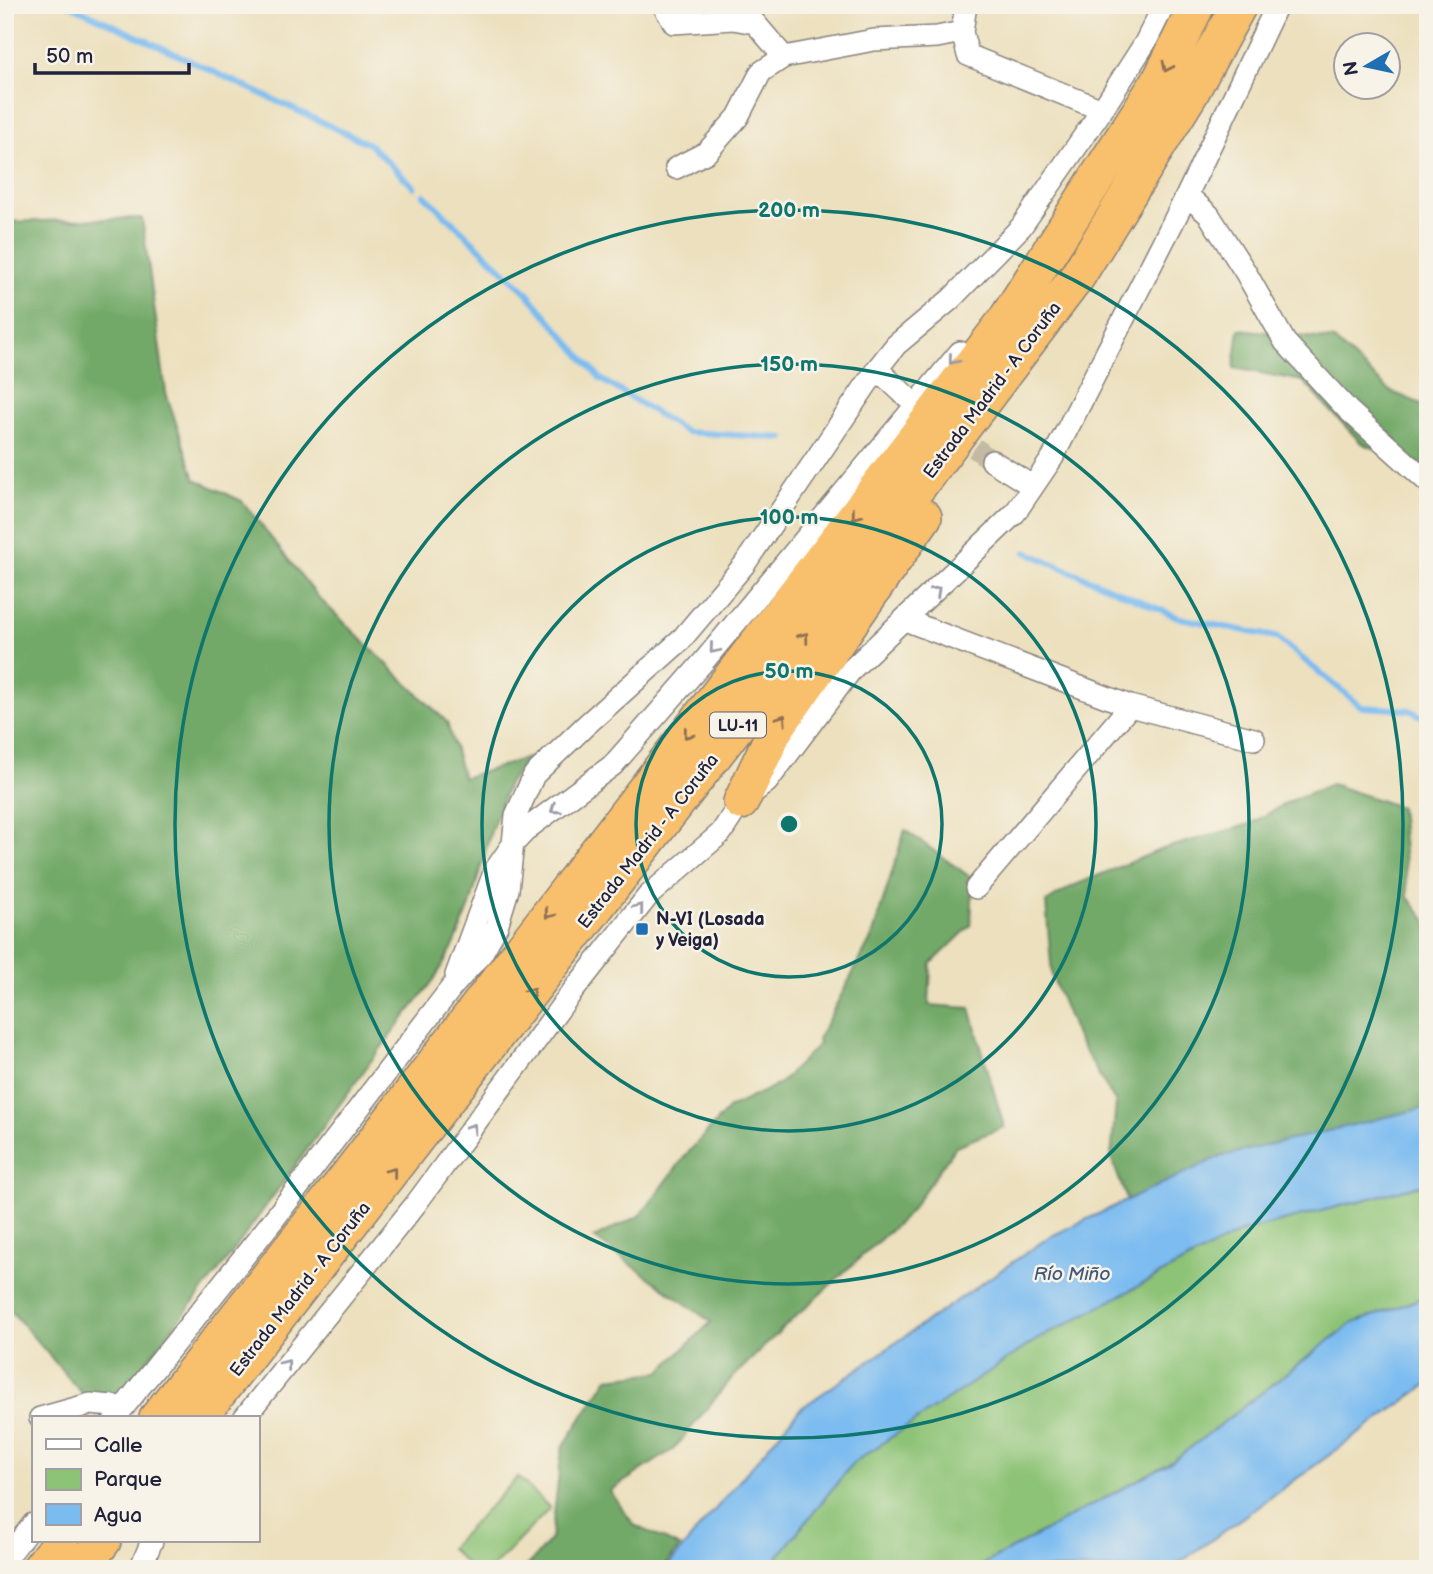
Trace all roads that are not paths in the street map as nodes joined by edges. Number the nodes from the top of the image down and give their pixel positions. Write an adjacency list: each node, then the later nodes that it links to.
1 (663, 5): 7 (street)
2 (966, 5): 8 (street)
3 (1164, 5): 11 (street)
4 (1197, 5): 12 (highway, Estrada Madrid - A Coruña / LU-11, one-way to 12)
5 (1241, 5): 23 (highway, one-way to 5); 29 (highway, Estrada Madrid - A Coruña / LU-11, one-way to 5)
6 (1277, 5): 14 (street)
7 (755, 23): 9 (street); 10 (street)
8 (962, 32): 9 (street); 11 (street)
9 (784, 57): 10 (street)
10 (761, 72): 13 (street)
11 (1102, 110): 15 (street)
12 (1115, 151): 24 (street, one-way to 24); 28 (highway, Estrada Madrid - A Coruña / LU-11, one-way to 28)
13 (676, 168)
14 (1186, 195): 18 (street); 19 (street)
15 (877, 369): 16 (street); 24 (street)
16 (906, 396)
17 (992, 461): 19 (street)
18 (1428, 482)
19 (1032, 486): 20 (street, one-way to 19)
20 (905, 620): 21 (street); 23 (street)
21 (1130, 706): 22 (street); 25 (street)
22 (1254, 739)
23 (741, 802): 30 (street, one-way to 23)
24 (513, 844): 26 (street)
25 (976, 888)
26 (120, 1413): 27 (street)
27 (47, 1416)
28 (159, 1416)
29 (201, 1416)
30 (246, 1416)
31 (32, 1525): 35 (street)
32 (60, 1542): 36 (highway)
33 (102, 1542): 37 (highway)
34 (152, 1542): 38 (street)
35 (5, 1560)
36 (39, 1569)
37 (82, 1569)
38 (140, 1569)

